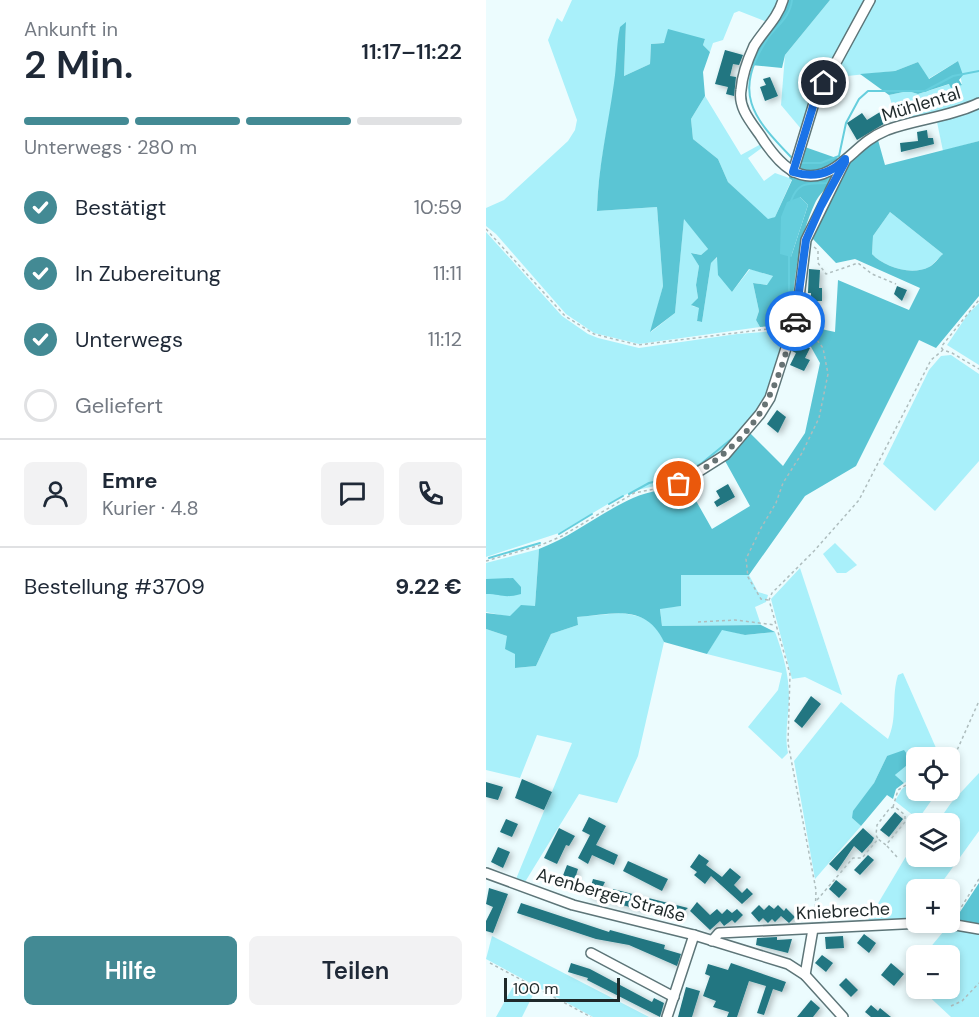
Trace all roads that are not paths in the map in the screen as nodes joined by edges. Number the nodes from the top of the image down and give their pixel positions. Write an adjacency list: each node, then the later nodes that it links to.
1 (783, 0): 5 (street)
2 (870, 0): 5 (street)
3 (979, 103): 4 (street, Mühlental)
4 (845, 159): 5 (street, Mühlental); 6 (street, Mühlental)
5 (793, 172)
6 (679, 484)
7 (486, 873): 10 (street, Arenberger Straße)
8 (813, 929): 9 (street, Kniebreche); 11 (street, Kniebreche); 13 (street)
9 (979, 929)
10 (694, 935): 11 (street, Arenberger Straße); 14 (street, Arenberger Straße)
11 (712, 941): 13 (street, Arenberger Straße)
12 (591, 953): 14 (street)
13 (805, 975): 16 (street, Arenberger Straße)
14 (674, 997): 15 (street, Arenberger Straße)
15 (668, 1017)
16 (843, 1017)

